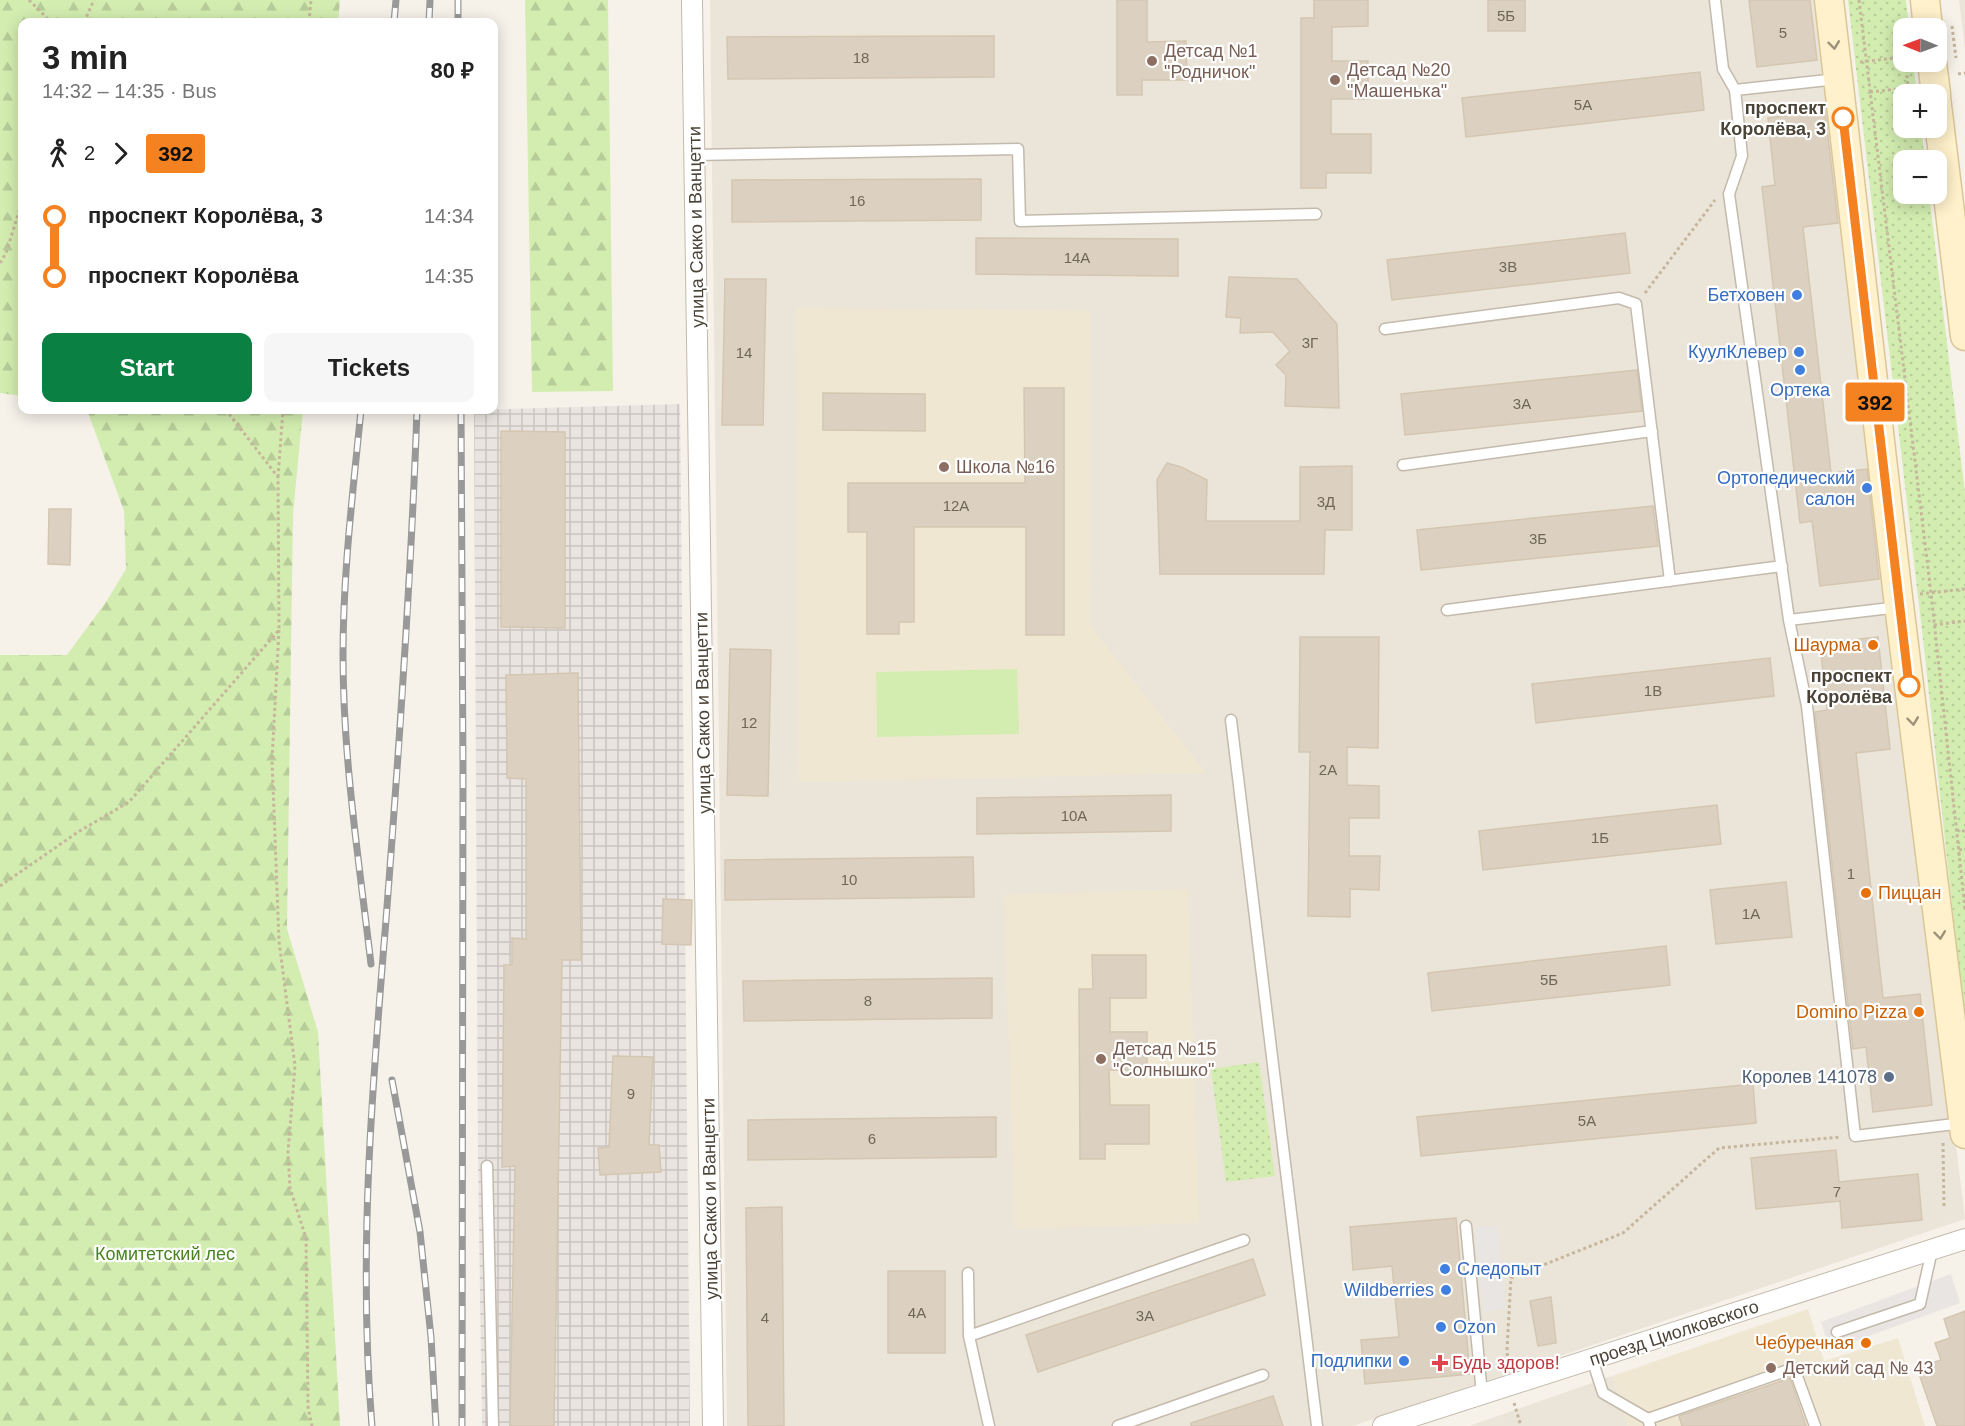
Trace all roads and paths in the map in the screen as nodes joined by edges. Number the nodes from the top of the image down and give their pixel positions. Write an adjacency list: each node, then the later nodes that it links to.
1 (29, 0): 9 (path)
2 (94, 0): 10 (path)
3 (311, 0): 11 (path)
4 (692, 0): 22 (street, улица Сакко и Ванцетти)
5 (1715, 0): 19 (lane)
6 (1829, 0): 15 (main road, one-way to 15)
7 (1858, 0): 14 (path)
8 (1924, 0): 12 (main road)
9 (47, 18)
10 (86, 18)
11 (309, 18)
12 (1927, 18)
13 (1893, 58): 14 (path)
14 (1866, 61): 15 (path); 20 (path)
15 (1837, 72): 19 (lane); 39 (main road)
16 (1907, 72): 20 (path)
17 (1965, 73): 18 (path)
18 (1958, 74)
19 (1736, 90): 23 (lane)
20 (1870, 92): 38 (path)
21 (1941, 138): 29 (main road)
22 (694, 154): 25 (lane); 69 (street, улица Сакко и Ванцетти)
23 (1731, 188): 27 (path); 35 (lane)
24 (18, 214): 26 (path)
25 (1316, 214)
26 (0, 263)
27 (1636, 304): 28 (lane); 32 (lane)
28 (1385, 329)
29 (1965, 336)
30 (229, 414): 34 (path)
31 (283, 414): 34 (path)
32 (1652, 431): 33 (lane); 36 (lane)
33 (1403, 465)
34 (278, 477): 44 (path)
35 (1782, 566): 36 (lane); 41 (lane)
36 (1670, 581): 40 (lane)
37 (1965, 589): 38 (path)
38 (1930, 593): 39 (path); 43 (path)
39 (1898, 602): 41 (lane); 52 (main road, one-way to 52)
40 (1447, 610)
41 (1789, 620): 53 (lane)
42 (1965, 621): 43 (path)
43 (1934, 625): 46 (path)
44 (279, 630): 50 (path); 67 (path)
45 (1231, 720): 72 (lane)
46 (1956, 830): 47 (path); 49 (path)
47 (1965, 831)
48 (1965, 849): 49 (path)
49 (1959, 850): 51 (path)
50 (0, 886)
51 (1965, 909)
52 (1964, 1129): 53 (lane)
53 (1855, 1136): 64 (path)
54 (487, 1166): 68 (lane)
55 (1466, 1226): 65 (lane)
56 (1965, 1239): 58 (street, проезд Циолковского)
57 (1244, 1240): 61 (lane)
58 (1932, 1250): 60 (lane); 62 (street, проезд Циолковского)
59 (968, 1273): 61 (lane)
60 (1837, 1332)
61 (969, 1336): 70 (lane)
62 (1592, 1359): 64 (street, проезд Циолковского); 66 (lane)
63 (1263, 1375): 71 (lane)
64 (1509, 1385): 65 (street, проезд Циолковского); 74 (path)
65 (1482, 1394): 73 (street, проезд Циолковского)
66 (1649, 1423): 75 (lane)
67 (312, 1426)
68 (493, 1426)
69 (713, 1426)
70 (989, 1426)
71 (1118, 1426)
72 (1317, 1426)
73 (1383, 1426)
74 (1521, 1426)
75 (1815, 1426)

